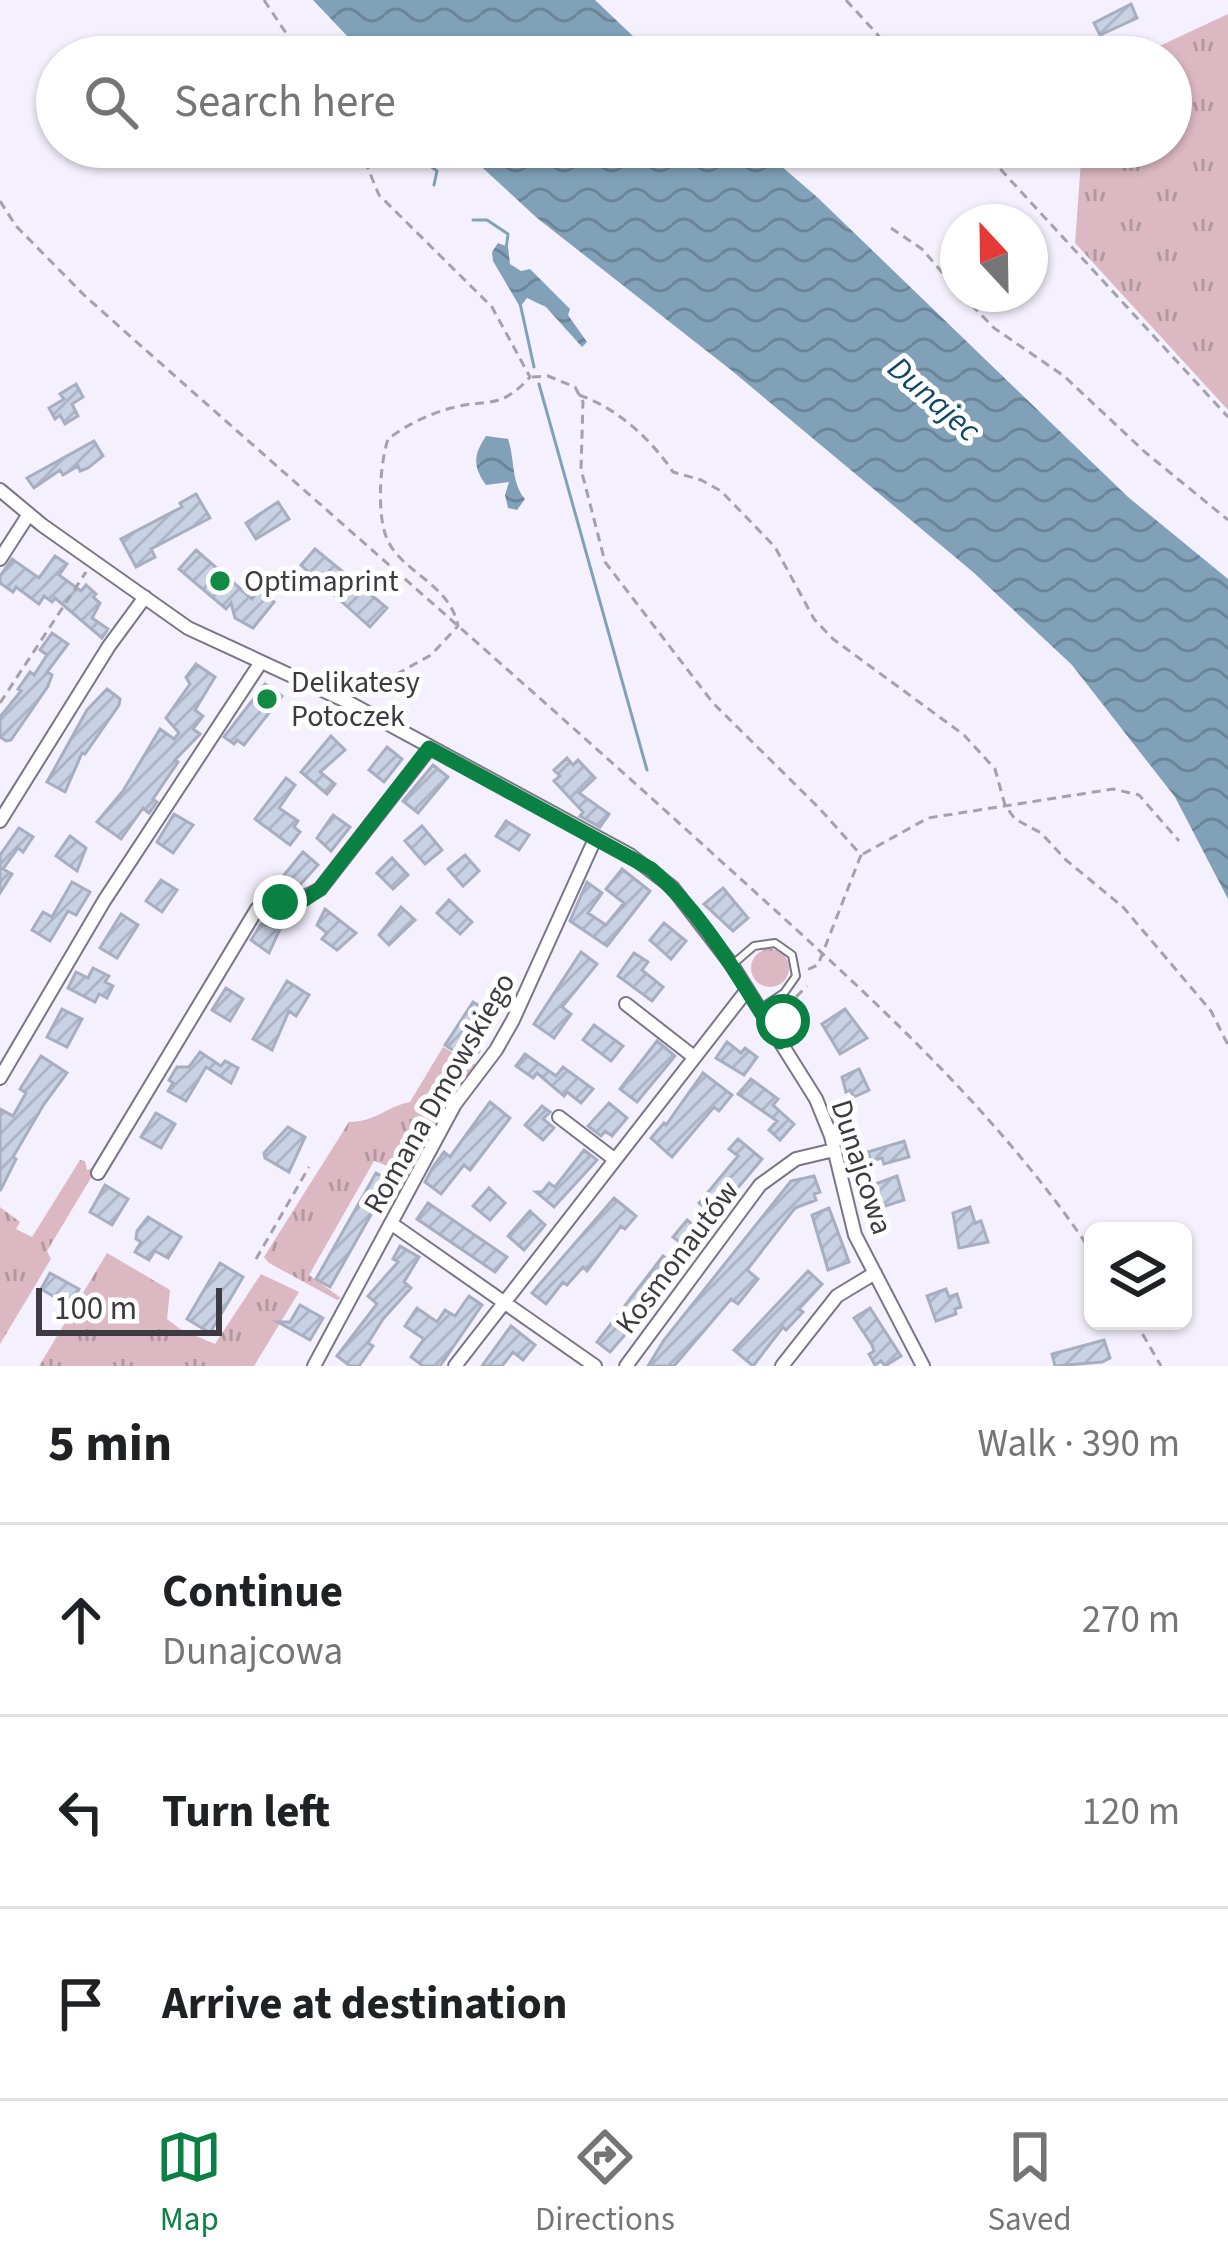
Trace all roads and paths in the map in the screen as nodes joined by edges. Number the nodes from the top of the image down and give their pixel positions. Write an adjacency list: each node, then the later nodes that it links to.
1 (264, 0): 3 (path)
2 (847, 0): 4 (path)
3 (288, 36)
4 (879, 36)
5 (368, 168): 11 (path)
6 (999, 168): 13 (path)
7 (0, 201): 20 (path)
8 (891, 228): 9 (path)
9 (940, 270)
10 (978, 312): 16 (path)
11 (530, 377): 12 (path); 20 (path)
12 (580, 395): 25 (path); 29 (path)
13 (1228, 417)
14 (0, 490): 15 (street, Dunajcowa)
15 (29, 514): 17 (street); 18 (street, Dunajcowa)
16 (1228, 520)
17 (0, 560)
18 (93, 561): 19 (street, Dunajcowa); 23 (path)
19 (145, 597): 21 (street, Dunajcowa); 26 (street)
20 (458, 626): 22 (path); 30 (path)
21 (261, 662): 22 (street, Dunajcowa); 40 (street)
22 (346, 701): 24 (street, Dunajcowa)
23 (0, 703)
24 (429, 748): 27 (street, Dunajcowa); 45 (street)
25 (1005, 805): 28 (path); 29 (path); 38 (path)
26 (0, 821)
27 (596, 839): 31 (street, Dunajcowa); 46 (street, Romana Dmowskiego)
28 (1178, 841)
29 (861, 855): 30 (path)
30 (823, 954): 32 (path); 47 (path)
31 (732, 965): 32 (lane); 34 (street, Dunajcowa)
32 (796, 976): 36 (lane)
33 (807, 986): 37 (path)
34 (747, 990): 36 (street, Dunajcowa); 39 (street)
35 (626, 1004): 39 (street)
36 (760, 1009): 37 (street, Dunajcowa)
37 (780, 1042): 42 (street, Dunajcowa)
38 (1228, 1045)
39 (694, 1057): 43 (street)
40 (0, 1078)
41 (559, 1117): 43 (street)
42 (834, 1150): 49 (street, Dunajcowa); 55 (street, Kosmonautów)
43 (614, 1159): 50 (street)
44 (309, 1167): 48 (path)
45 (98, 1173)
46 (392, 1224): 50 (street); 52 (street, Romana Dmowskiego)
47 (1084, 1241)
48 (256, 1259)
49 (875, 1273): 56 (street); 57 (street, Dunajcowa)
50 (504, 1301): 53 (street); 54 (street)
51 (1140, 1330): 58 (path)
52 (314, 1366)
53 (454, 1366)
54 (596, 1366)
55 (626, 1366)
56 (782, 1366)
57 (923, 1366)
58 (1161, 1366)

